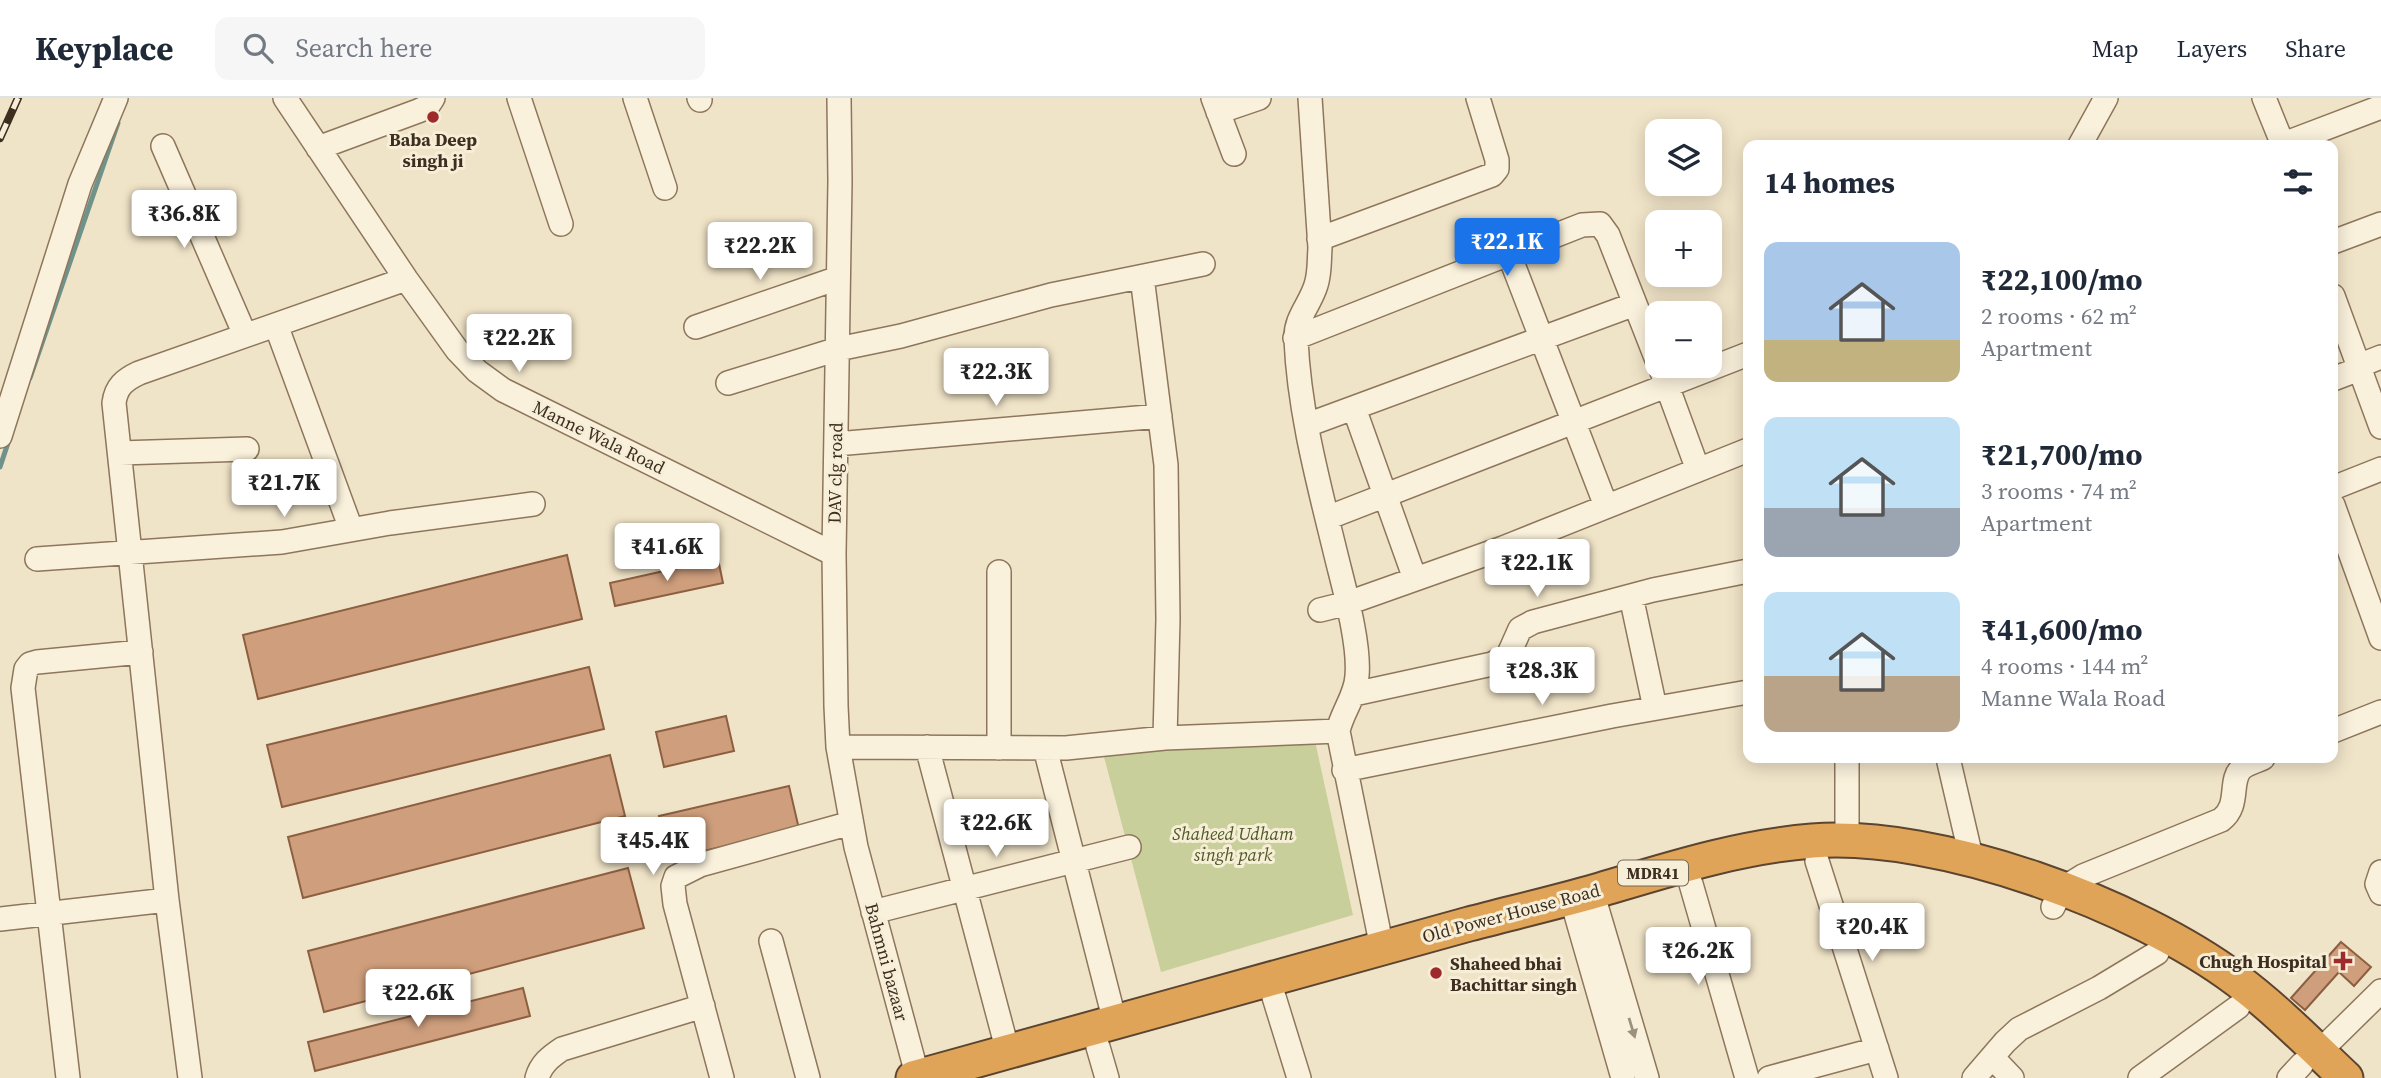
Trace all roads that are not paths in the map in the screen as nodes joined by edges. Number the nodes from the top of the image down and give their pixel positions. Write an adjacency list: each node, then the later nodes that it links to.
1 (116, 98): 52 (street)
2 (285, 98): 18 (street, Manne Wala Road)
3 (433, 98): 18 (street)
4 (519, 98): 21 (street)
5 (635, 98): 20 (street)
6 (839, 98): 28 (street, DAV clg road)
7 (1259, 98): 12 (street)
8 (1310, 98): 23 (street)
9 (1478, 98): 23 (street)
10 (2106, 98): 14 (street)
11 (2264, 98): 15 (street)
12 (1215, 105): 19 (street)
13 (2379, 107): 16 (street)
14 (2083, 140)
15 (2280, 140)
16 (2295, 140)
17 (163, 146): 35 (street)
18 (318, 148): 29 (street, Manne Wala Road)
19 (1234, 154)
20 (665, 188)
21 (561, 224)
22 (2381, 224): 24 (street)
23 (1319, 239): 36 (street)
24 (2338, 240)
25 (1509, 254): 30 (street); 36 (street); 37 (street)
26 (1203, 264): 27 (street)
27 (1142, 277): 38 (street); 48 (street)
28 (838, 278): 33 (street); 38 (street, DAV clg road)
29 (406, 279): 32 (street); 67 (street, Manne Wala Road)
30 (1635, 304): 34 (street); 37 (street)
31 (2338, 310): 42 (street)
32 (276, 324): 35 (street); 65 (street)
33 (696, 327)
34 (1645, 329)
35 (246, 335): 56 (street)
36 (1295, 338): 50 (street)
37 (1542, 338): 47 (street); 49 (street)
38 (838, 349): 46 (street); 53 (street, DAV clg road)
39 (1743, 355): 41 (street)
40 (2381, 357): 42 (street)
41 (1722, 360)
42 (2359, 367): 43 (street); 51 (street)
43 (2338, 377)
44 (1658, 378): 49 (street)
45 (1665, 378): 58 (street)
46 (728, 383)
47 (1354, 408): 50 (street); 60 (street)
48 (1160, 416): 53 (street); 83 (street)
49 (1575, 421): 60 (street); 62 (street)
50 (1307, 425): 63 (street)
51 (2381, 427)
52 (0, 436)
53 (836, 443): 67 (street, DAV clg road)
54 (247, 449): 56 (street)
55 (1743, 452): 58 (street)
56 (120, 453): 66 (street)
57 (2381, 469): 59 (street)
58 (1699, 470): 62 (street)
59 (2338, 486)
60 (1384, 496): 63 (street); 71 (street)
61 (533, 504): 65 (street)
62 (1606, 506): 71 (street)
63 (1327, 518): 73 (street)
64 (2338, 519): 75 (street)
65 (351, 529): 66 (street)
66 (130, 551): 68 (street); 76 (street)
67 (834, 554): 84 (street, DAV clg road)
68 (37, 559)
69 (999, 572): 86 (street)
70 (1743, 572): 72 (street)
71 (1415, 579): 73 (street)
72 (1631, 596): 78 (street); 79 (street)
73 (1348, 603): 74 (street); 78 (street)
74 (1320, 610)
75 (2381, 638)
76 (141, 652): 106 (street); 109 (street)
77 (1743, 692): 79 (street)
78 (1354, 694): 82 (street)
79 (1655, 708): 92 (street)
80 (2381, 712): 81 (street)
81 (2338, 729)
82 (1338, 731): 83 (street); 92 (street)
83 (1164, 738): 87 (street)
84 (838, 747): 85 (street); 94 (street, DAV clg road)
85 (927, 747): 86 (street); 103 (street)
86 (999, 748): 87 (street)
87 (1045, 748): 100 (street)
88 (1847, 763): 95 (street)
89 (1949, 763): 99 (street)
90 (2230, 763): 93 (street)
91 (2253, 763): 93 (street)
92 (1345, 770): 112 (street)
93 (2236, 781): 105 (street)
94 (851, 823): 96 (street, DAV clg road); 116 (street)
95 (1847, 841): 99 (highway, Old Power House Road / MDR41); 107 (highway, Old Power House Road / MDR41)
96 (856, 847): 108 (street, Bahmni bazaar)
97 (1129, 847): 100 (street)
98 (1817, 861): 102 (highway, Old Power House Road / MDR41); 105 (highway, Old Power House Road / MDR41); 119 (street)
99 (1972, 861): 105 (highway, Old Power House Road / MDR41)
100 (1074, 862): 103 (street); 118 (street)
101 (2381, 872): 104 (street)
102 (1691, 884): 107 (highway, Old Power House Road / MDR41); 132 (street)
103 (964, 889): 108 (street); 121 (street)
104 (2381, 893)
105 (2057, 898): 113 (highway, Old Power House Road / MDR41); 122 (highway, Old Power House Road / MDR41)
106 (167, 901): 109 (street); 124 (street)
107 (1584, 903): 112 (highway, Old Power House Road / MDR41); 115 (highway, Old Power House Road / MDR41); 130 (street); 131 (street, one-way to 131)
108 (873, 912): 128 (street, Bahmni bazaar)
109 (49, 914): 110 (street); 123 (street)
110 (0, 919)
111 (772, 941): 127 (street)
112 (1382, 948): 118 (highway, Old Power House Road / MDR41)
113 (2157, 953): 117 (highway, Old Power House Road / MDR41); 120 (street)
114 (2381, 991): 122 (street)
115 (1274, 997): 118 (highway, Old Power House Road / MDR41); 129 (street)
116 (703, 1006): 125 (street); 126 (street)
117 (2238, 1007): 122 (highway, Old Power House Road / MDR41); 137 (street)
118 (1107, 1049): 121 (highway, Old Power House Road / MDR41)
119 (1877, 1049): 133 (street); 134 (street)
120 (1992, 1057): 135 (street); 136 (street)
121 (999, 1065): 128 (highway, Old Power House Road / MDR41)
122 (2307, 1068): 138 (highway, Old Power House Road / MDR41)
123 (68, 1078)
124 (190, 1078)
125 (537, 1078)
126 (722, 1078)
127 (808, 1078)
128 (916, 1078)
129 (1299, 1078)
130 (1623, 1078)
131 (1647, 1078)
132 (1747, 1078)
133 (1769, 1078)
134 (1886, 1078)
135 (1974, 1078)
136 (2011, 1078)
137 (2140, 1078)
138 (2346, 1078)

